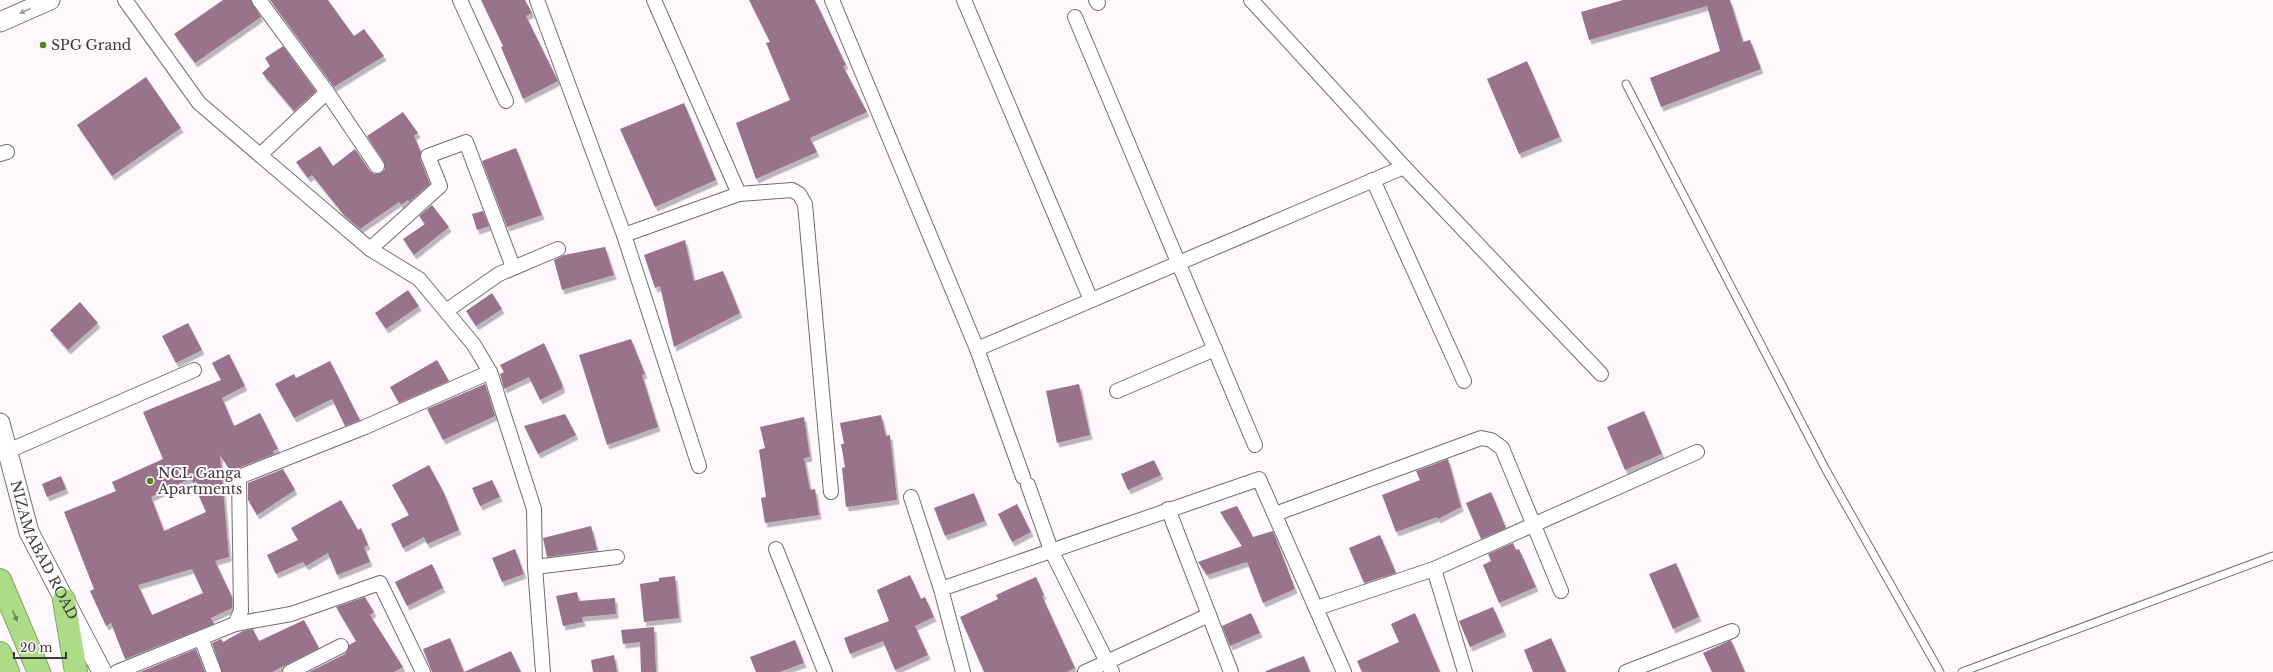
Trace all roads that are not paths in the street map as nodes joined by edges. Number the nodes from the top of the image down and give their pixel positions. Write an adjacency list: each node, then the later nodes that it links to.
1 (50, 0): 11 (main road, one-way to 11)
2 (125, 0): 15 (street)
3 (259, 0): 13 (street)
4 (460, 0): 14 (street)
5 (537, 0): 20 (street)
6 (654, 0): 19 (street)
7 (832, 0): 27 (street)
8 (964, 0): 25 (street)
9 (1252, 0): 17 (street)
10 (1075, 17): 23 (street)
11 (0, 22)
12 (1626, 84): 78 (lane)
13 (327, 92): 15 (street); 16 (street)
14 (506, 101)
15 (260, 155): 21 (street)
16 (377, 166)
17 (1404, 167): 18 (street); 31 (street)
18 (1374, 180): 23 (street); 32 (street)
19 (739, 194): 20 (street); 39 (street)
20 (624, 235): 38 (street)
21 (370, 249): 24 (street); 26 (street)
22 (558, 249): 24 (street)
23 (1179, 262): 25 (street); 28 (street)
24 (513, 268): 26 (street)
25 (1091, 300): 27 (street)
26 (446, 311): 30 (street)
27 (977, 349): 45 (street)
28 (1215, 349): 33 (street); 35 (street)
29 (194, 370): 36 (street)
30 (490, 372): 48 (street); 56 (street)
31 (1601, 374)
32 (1464, 381)
33 (1117, 391)
34 (0, 423): 36 (main road, NIZAMABAD ROAD)
35 (1255, 445)
36 (8, 451): 53 (main road, NIZAMABAD ROAD)
37 (1698, 452): 43 (street)
38 (699, 466)
39 (831, 492)
40 (911, 497): 51 (street)
41 (1168, 509): 42 (street); 45 (street); 55 (street)
42 (1275, 514): 43 (street); 54 (street)
43 (1535, 524): 49 (street); 52 (street)
44 (776, 549): 62 (street)
45 (1051, 550): 51 (street); 61 (street)
46 (2273, 556): 79 (lane)
47 (617, 558): 48 (street)
48 (535, 567): 71 (street)
49 (1434, 569): 54 (street); 76 (street)
50 (0, 580): 64 (highway, one-way to 64)
51 (941, 589): 72 (street)
52 (1561, 591)
53 (64, 600): 65 (highway); 66 (main road, NIZAMABAD ROAD)
54 (1317, 608): 75 (street)
55 (1209, 615): 61 (street); 74 (street)
56 (235, 624): 58 (street); 70 (street)
57 (1732, 631): 77 (street)
58 (201, 638): 67 (street); 68 (street)
59 (341, 646): 69 (street)
60 (0, 653): 63 (highway)
61 (1109, 667): 73 (street)
62 (822, 671)
63 (8, 672)
64 (39, 672)
65 (76, 672)
66 (102, 672)
67 (117, 672)
68 (214, 672)
69 (290, 672)
70 (423, 672)
71 (543, 672)
72 (963, 672)
73 (1084, 672)
74 (1231, 672)
75 (1344, 672)
76 (1465, 672)
77 (1626, 672)
78 (1940, 672)
79 (1962, 672)

